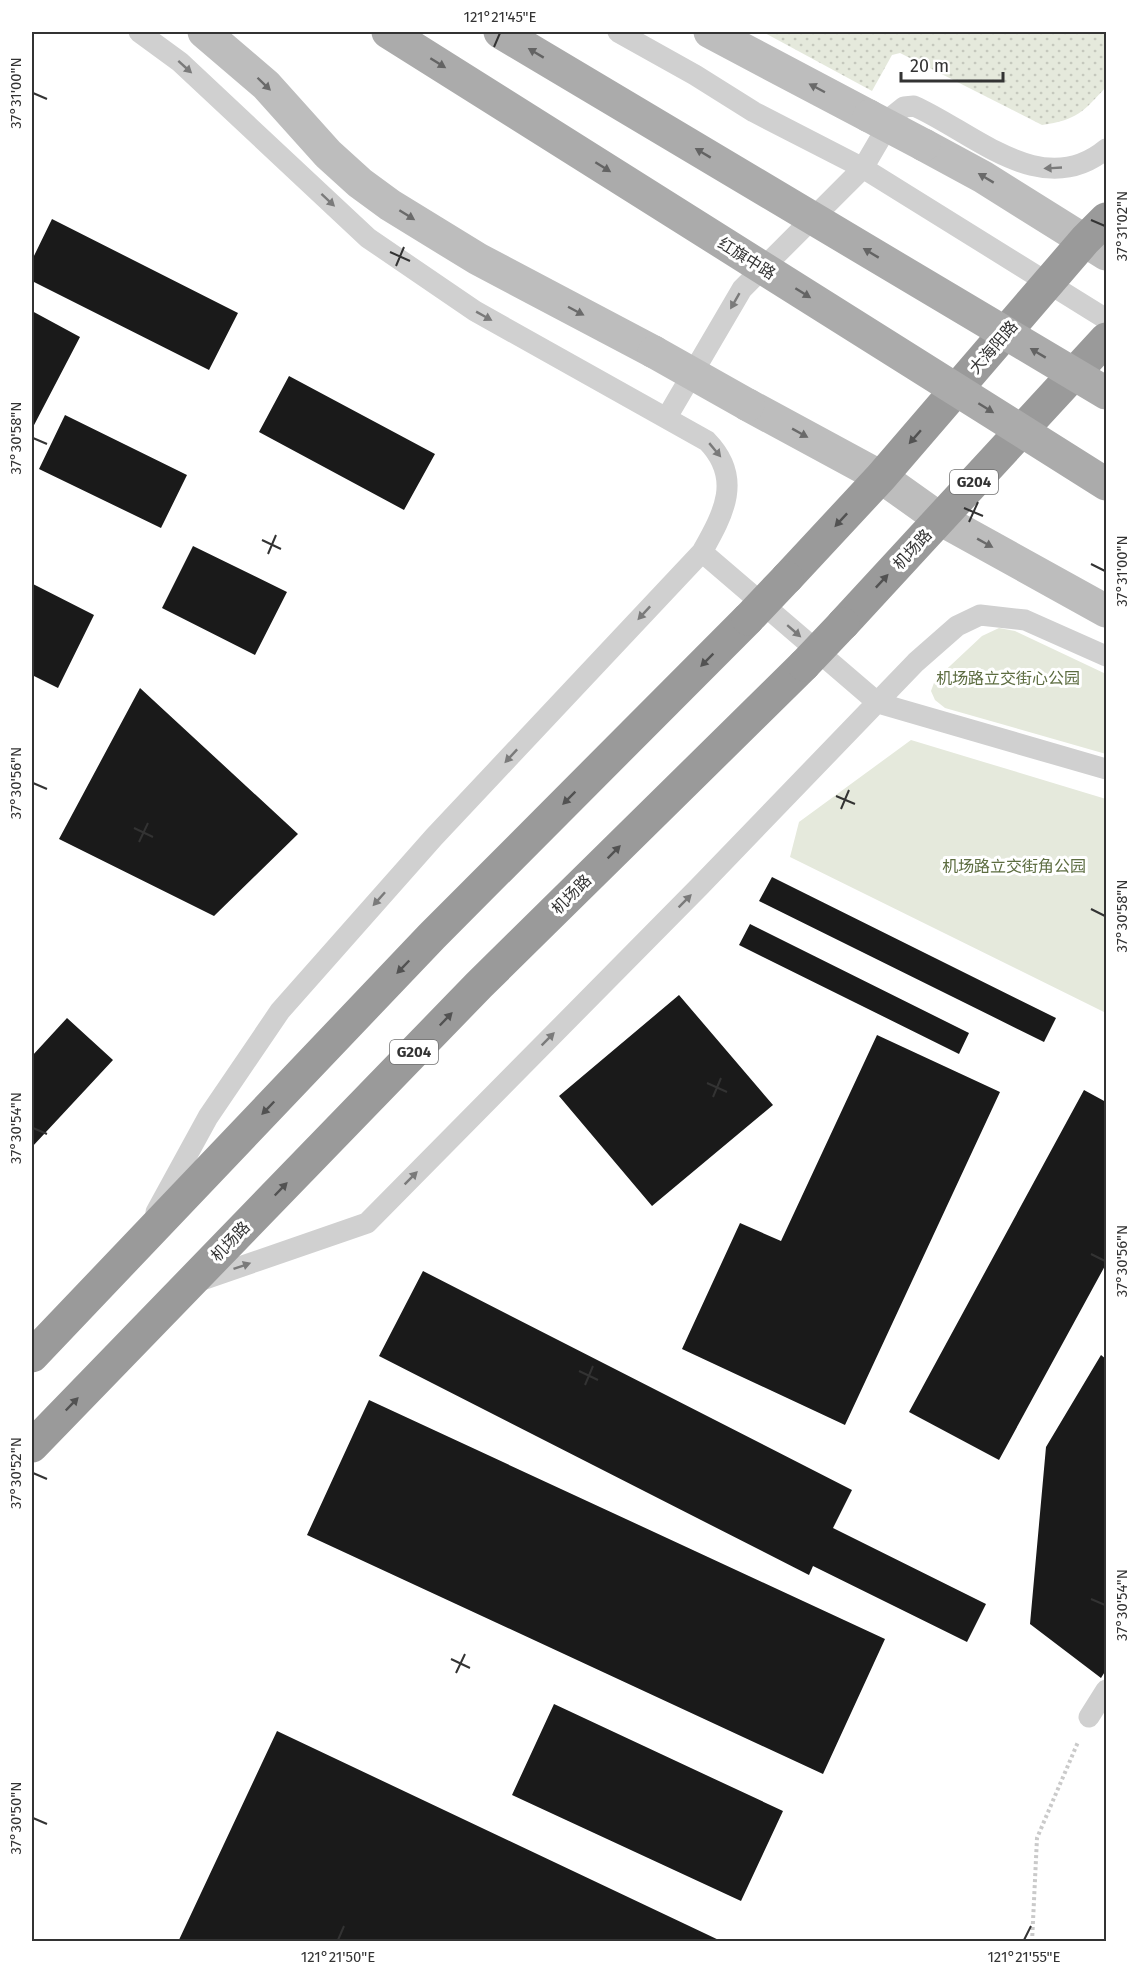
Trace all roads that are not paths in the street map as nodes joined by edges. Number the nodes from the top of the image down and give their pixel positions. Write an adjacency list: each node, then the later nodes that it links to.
1 (139, 32): 13 (lane, one-way to 13)
2 (204, 32): 14 (main road, one-way to 14, bridge)
3 (388, 32): 15 (main road, 红旗中路, one-way to 15, bridge)
4 (500, 32): 12 (main road, one-way to 4, bridge)
5 (618, 32): 8 (lane)
6 (710, 32): 9 (main road, one-way to 6, bridge)
7 (1107, 149): 8 (lane, one-way to 8)
8 (863, 168): 10 (lane); 13 (lane, one-way to 13)
9 (1099, 238): 14 (highway, 大海阳路, one-way to 14)
10 (1107, 319)
11 (1107, 339): 16 (highway, 机场路 / G204)
12 (1107, 393)
13 (667, 417): 17 (lane, one-way to 17)
14 (881, 477): 16 (main road); 22 (highway, one-way to 22, bridge)
15 (1107, 484)
16 (940, 519): 18 (main road, one-way to 18); 23 (highway, 机场路 / G204, one-way to 16, bridge)
17 (702, 552): 20 (lane, one-way to 20); 22 (lane, one-way to 22)
18 (1107, 611)
19 (1107, 656): 20 (lane)
20 (878, 703): 21 (lane); 23 (lane, one-way to 20)
21 (1107, 769)
22 (140, 1242): 24 (highway)
23 (187, 1285): 25 (highway, 机场路 / G204, one-way to 23)
24 (32, 1356)
25 (32, 1446)
26 (1107, 1690): 27 (lane)
27 (1089, 1717)

